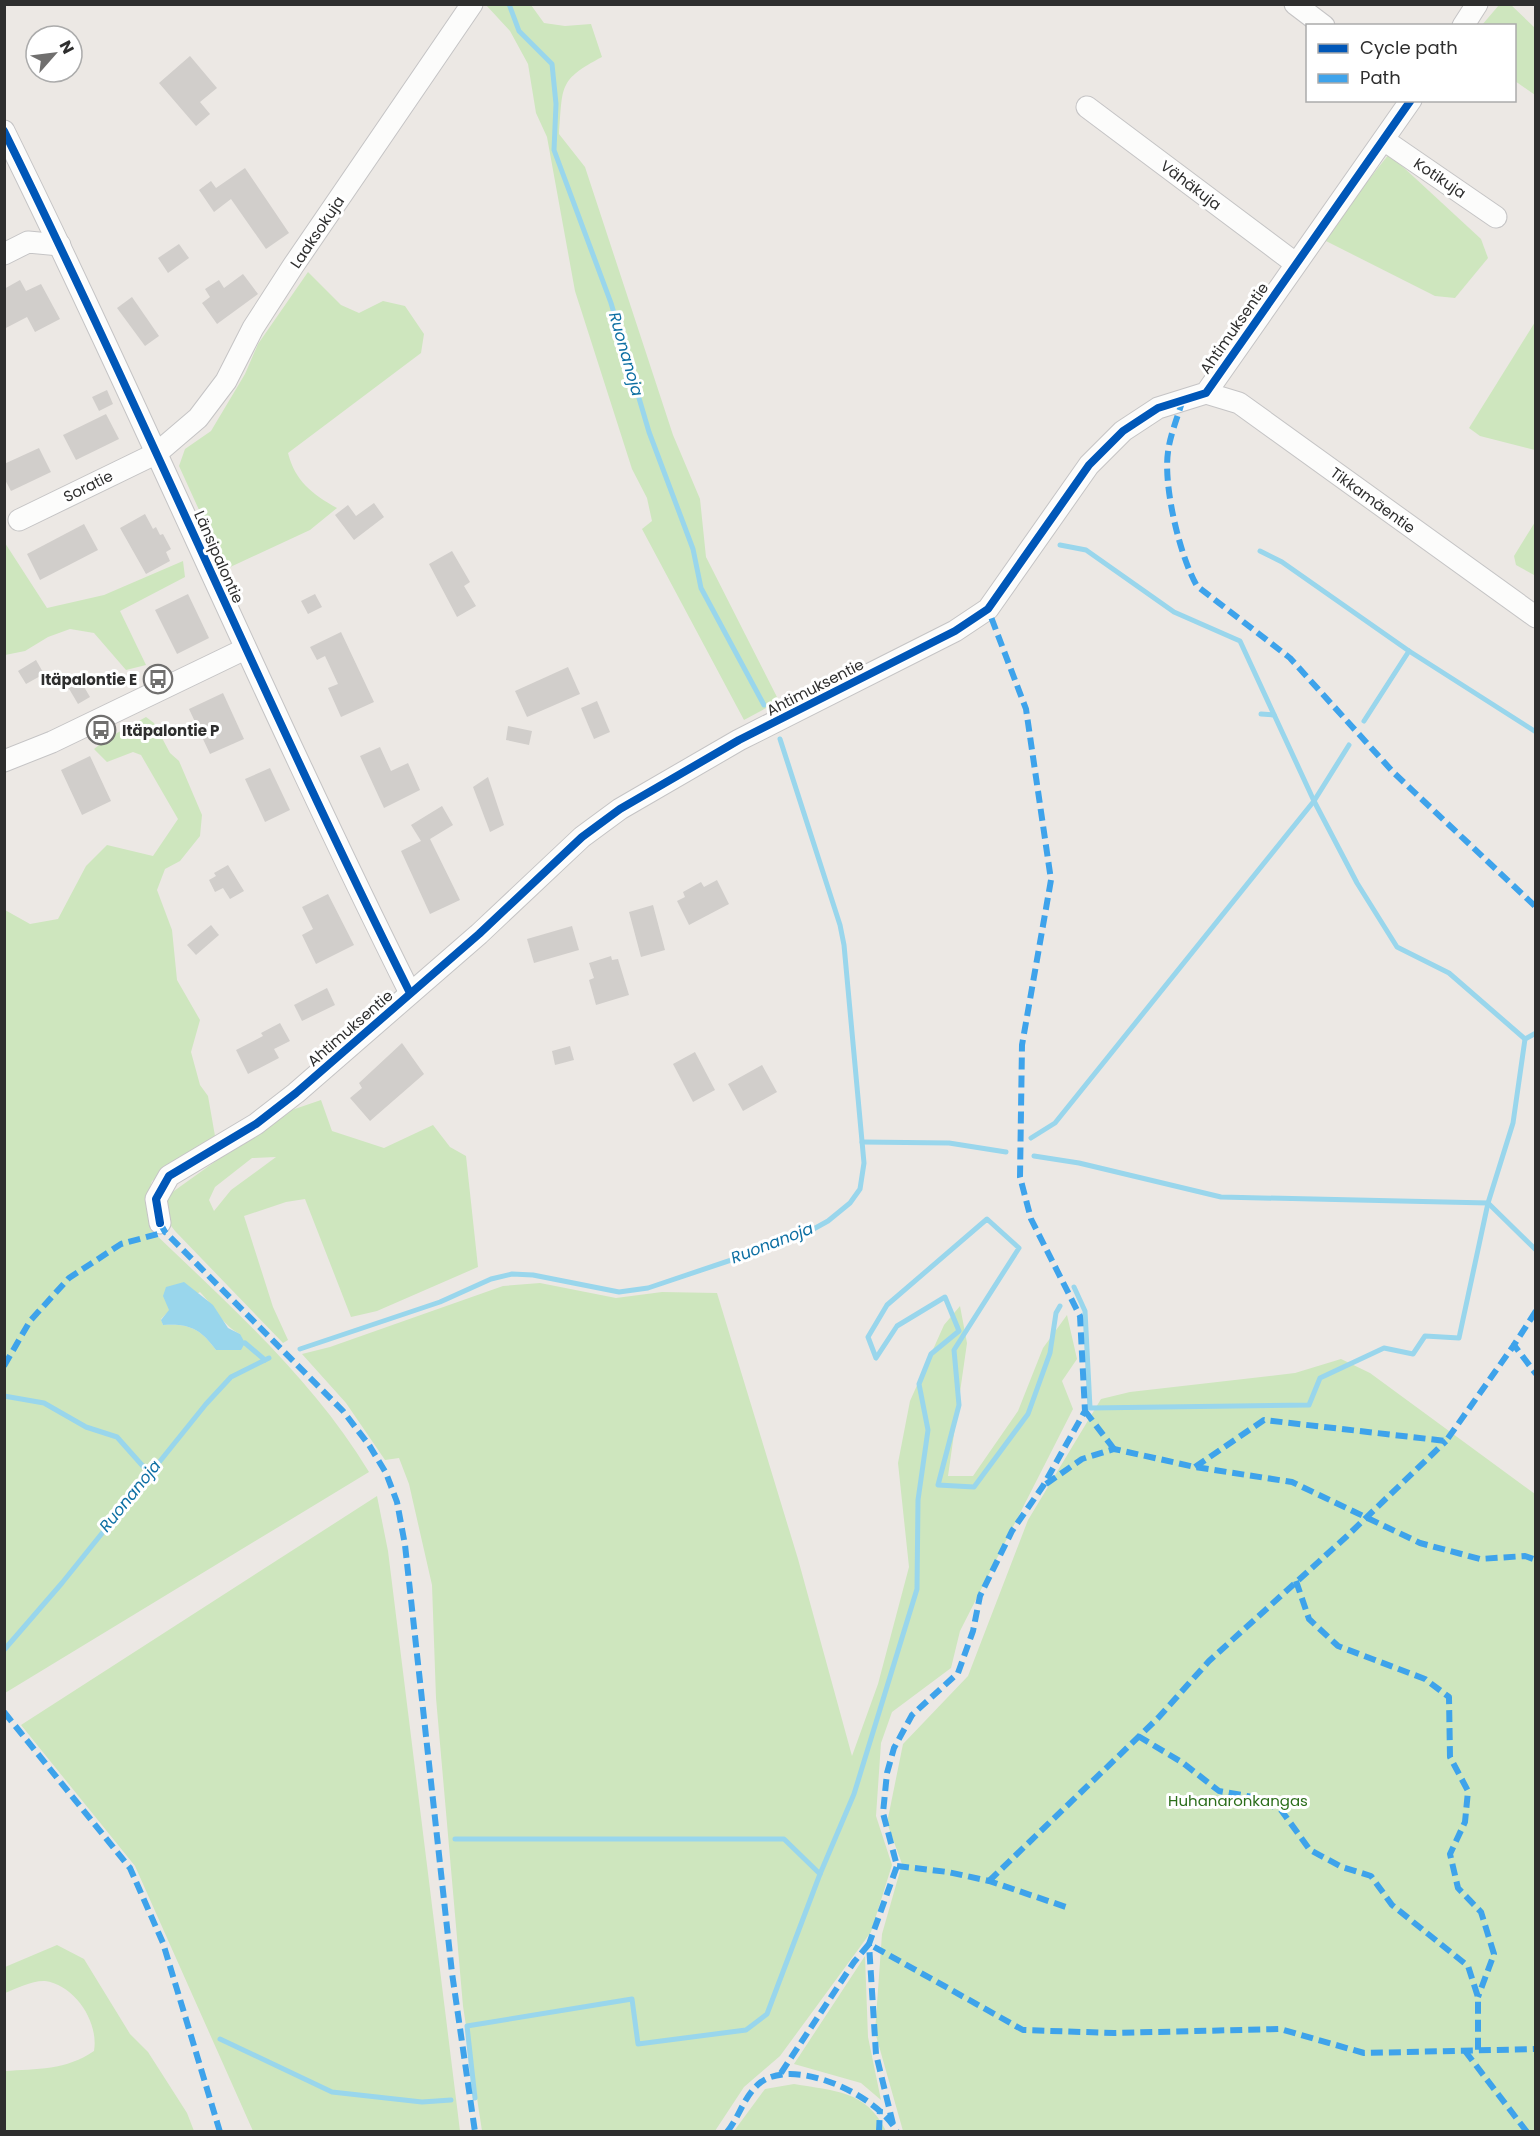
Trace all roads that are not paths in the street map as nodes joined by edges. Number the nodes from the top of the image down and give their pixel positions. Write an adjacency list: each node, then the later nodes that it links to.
1 (471, 4): 15 (street, Laaksokuja)
2 (1295, 4): 4 (street)
3 (1477, 4): 5 (street)
4 (1321, 24)
5 (1464, 24)
6 (1410, 102): 9 (street, Ahtimuksentie)
7 (1087, 107): 13 (street, Vähäkuja)
8 (4, 131): 11 (street, Länsipalontie)
9 (1384, 140): 10 (street, Kotikuja); 13 (street, Ahtimuksentie)
10 (1496, 217)
11 (60, 245): 12 (street); 15 (street, Länsipalontie)
12 (4, 254)
13 (1295, 263): 14 (street, Ahtimuksentie)
14 (1206, 393): 17 (street, Tikkamäentie); 20 (street, Ahtimuksentie)
15 (157, 453): 16 (street, Soratie); 18 (street, Länsipalontie)
16 (19, 520)
17 (1536, 617)
18 (245, 648): 19 (street); 20 (street, Länsipalontie)
19 (4, 761)
20 (410, 993): 21 (street, Ahtimuksentie)
21 (160, 1223)

